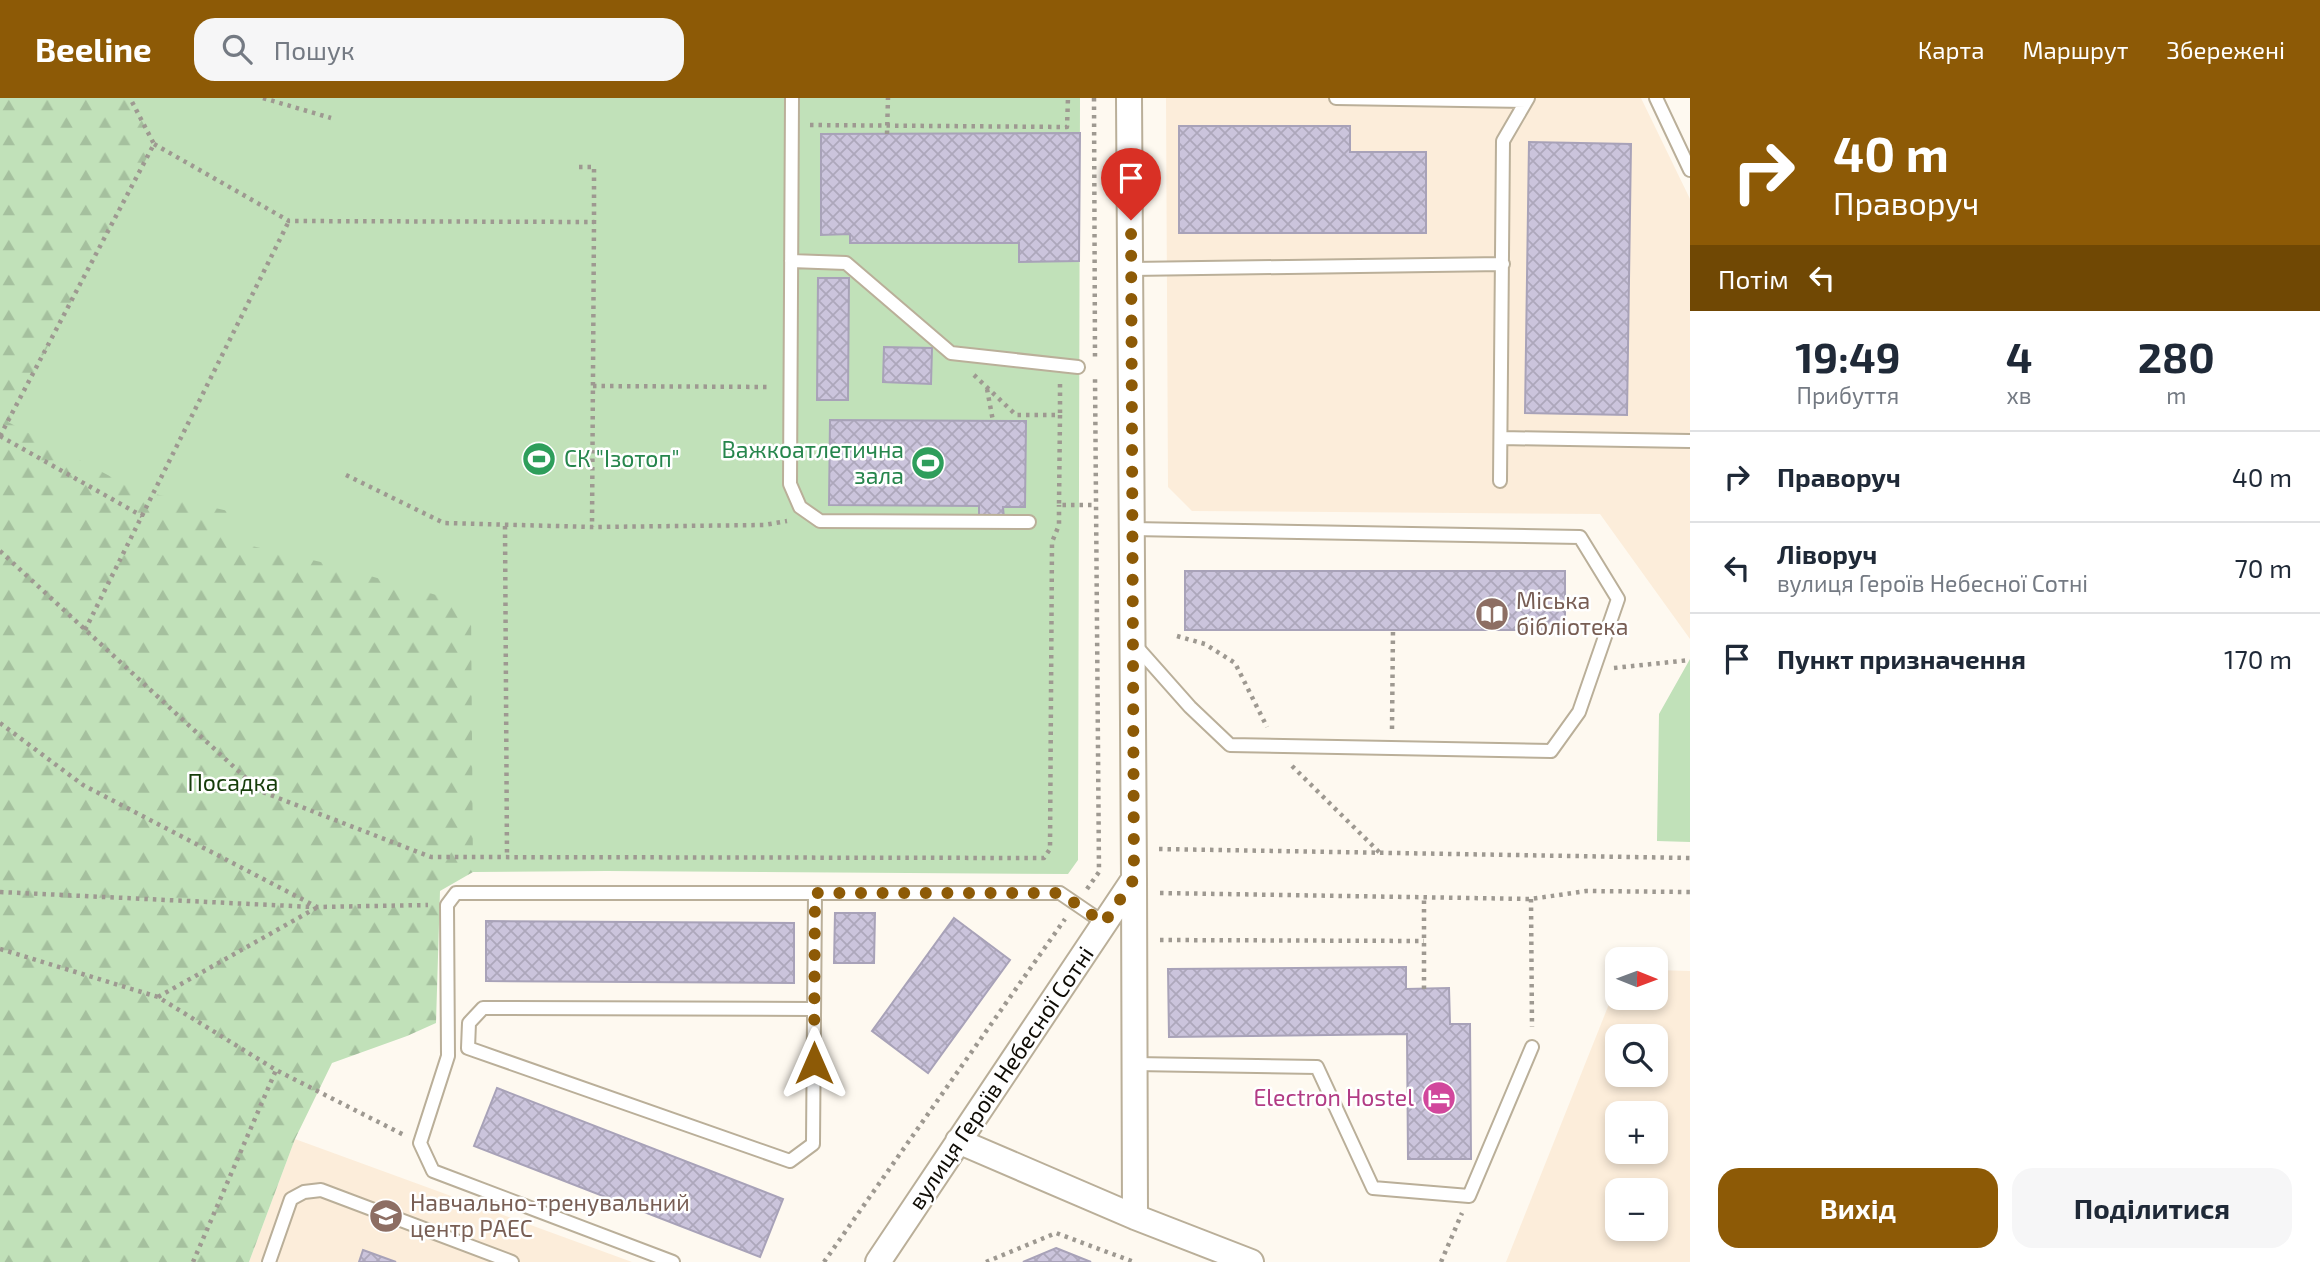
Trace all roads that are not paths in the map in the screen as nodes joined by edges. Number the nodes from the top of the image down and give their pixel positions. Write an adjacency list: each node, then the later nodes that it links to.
1 (792, 98): 7 (lane)
2 (1129, 98): 9 (street)
3 (1336, 98): 5 (lane)
4 (1656, 98): 6 (lane)
5 (1527, 100): 8 (lane)
6 (1690, 170)
7 (791, 261): 10 (lane); 14 (lane)
8 (1503, 264): 9 (lane); 11 (lane)
9 (1131, 269): 15 (street)
10 (1078, 366)
11 (1501, 438): 12 (lane); 13 (lane)
12 (1689, 441)
13 (1500, 481)
14 (1029, 522)
15 (1132, 529): 16 (street); 16 (lane)
16 (1133, 642): 17 (street)
17 (1134, 886): 19 (street, вулиця Героїв Небесної Сотні); 22 (street)
18 (815, 893): 19 (lane); 20 (lane); 27 (lane)
19 (1104, 923): 23 (street, вулиця Героїв Небесної Сотні)
20 (814, 1009): 20 (lane)
21 (1532, 1047): 22 (lane)
22 (1135, 1064): 24 (street)
23 (958, 1141): 24 (street); 28 (street, вулиця Героїв Небесної Сотні)
24 (1135, 1217): 29 (street)
25 (269, 1262): 26 (lane)
26 (512, 1262)
27 (673, 1262)
28 (878, 1262)
29 (1251, 1262)

